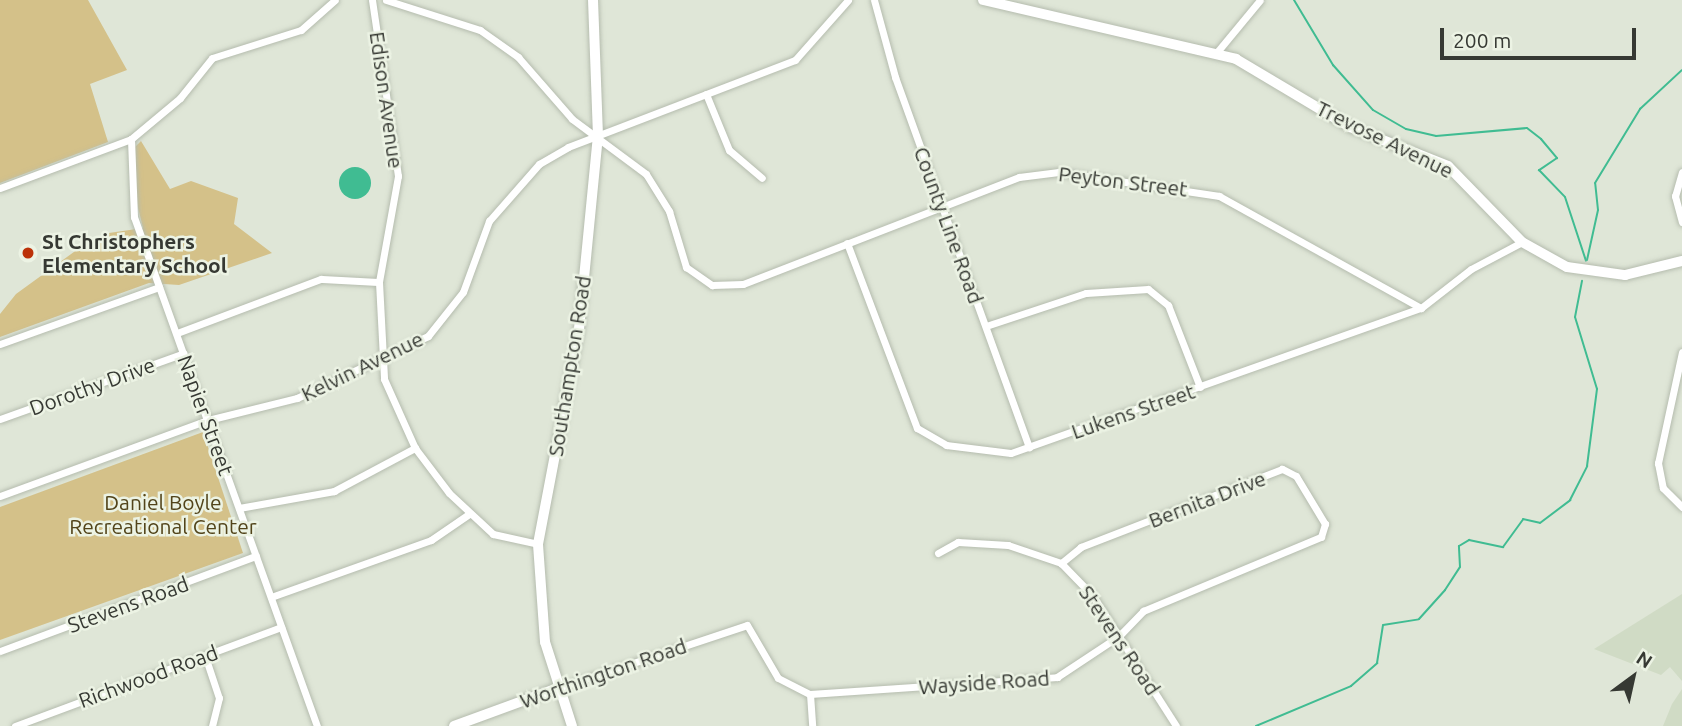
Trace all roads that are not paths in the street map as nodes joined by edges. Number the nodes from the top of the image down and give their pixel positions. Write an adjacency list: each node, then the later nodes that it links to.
1 (335, 0): 12 (street)
2 (372, 0): 21 (street, Edison Avenue)
3 (386, 0): 11 (street)
4 (593, 0): 11 (street, Southampton Road)
5 (848, 0): 10 (street, Kelvin Avenue)
6 (874, 0): 16 (street, County Line Road)
7 (983, 0): 9 (street, Trevose Avenue)
8 (1260, 0): 9 (street)
9 (1217, 52): 18 (street, Trevose Avenue)
10 (706, 94): 11 (street, Kelvin Avenue); 14 (street)
11 (598, 136): 19 (street, Peyton Street); 29 (street, Kelvin Avenue); 39 (street, Southampton Road)
12 (131, 139): 15 (street); 22 (street, Napier Street)
13 (1682, 172): 17 (street)
14 (762, 178)
15 (0, 188)
16 (942, 207): 19 (street, Peyton Street); 23 (street, Peyton Street); 24 (street, County Line Road)
17 (1682, 222)
18 (1522, 242): 20 (street, Trevose Avenue); 23 (street, Lukens Street)
19 (847, 243): 33 (street, Lukens Street)
20 (1682, 261)
21 (379, 282): 25 (street); 29 (street, Edison Avenue)
22 (159, 287): 25 (street, Napier Street); 26 (street)
23 (1421, 308): 30 (street, Lukens Street)
24 (986, 326): 30 (street); 33 (street, County Line Road)
25 (177, 333): 28 (street, Napier Street)
26 (0, 344)
27 (1682, 352): 36 (street)
28 (184, 353): 31 (street, Dorothy Drive); 32 (street, Napier Street)
29 (383, 358): 32 (street, Kelvin Avenue); 34 (street, Edison Avenue)
30 (1200, 387): 33 (street, Lukens Street)
31 (0, 419)
32 (208, 420): 35 (street, Kelvin Avenue); 37 (street, Napier Street)
33 (1029, 448)
34 (415, 449): 37 (street); 38 (street, Edison Avenue)
35 (0, 496)
36 (1682, 507)
37 (239, 508): 42 (street, Napier Street)
38 (469, 514): 39 (street, Edison Avenue); 44 (street)
39 (538, 544): 49 (street, Southampton Road)
40 (1289, 550): 43 (street, Bernita Drive); 46 (street, Wayside Road)
41 (938, 554): 43 (street)
42 (256, 556): 44 (street, Napier Street); 47 (street, Stevens Road)
43 (1062, 563): 46 (street, Stevens Road)
44 (271, 597): 45 (street, Napier Street)
45 (281, 627): 48 (street, Richwood Road); 53 (street, Napier Street)
46 (1119, 636): 50 (street, Wayside Road); 57 (street, Stevens Road)
47 (0, 650)
48 (205, 656): 51 (street, Richwood Road); 52 (street)
49 (558, 688): 50 (street, Worthington Road); 54 (street, Worthington Road); 55 (street, Southampton Road)
50 (810, 694): 56 (street)
51 (15, 726)
52 (212, 726)
53 (317, 726)
54 (454, 726)
55 (572, 726)
56 (812, 726)
57 (1176, 726)

